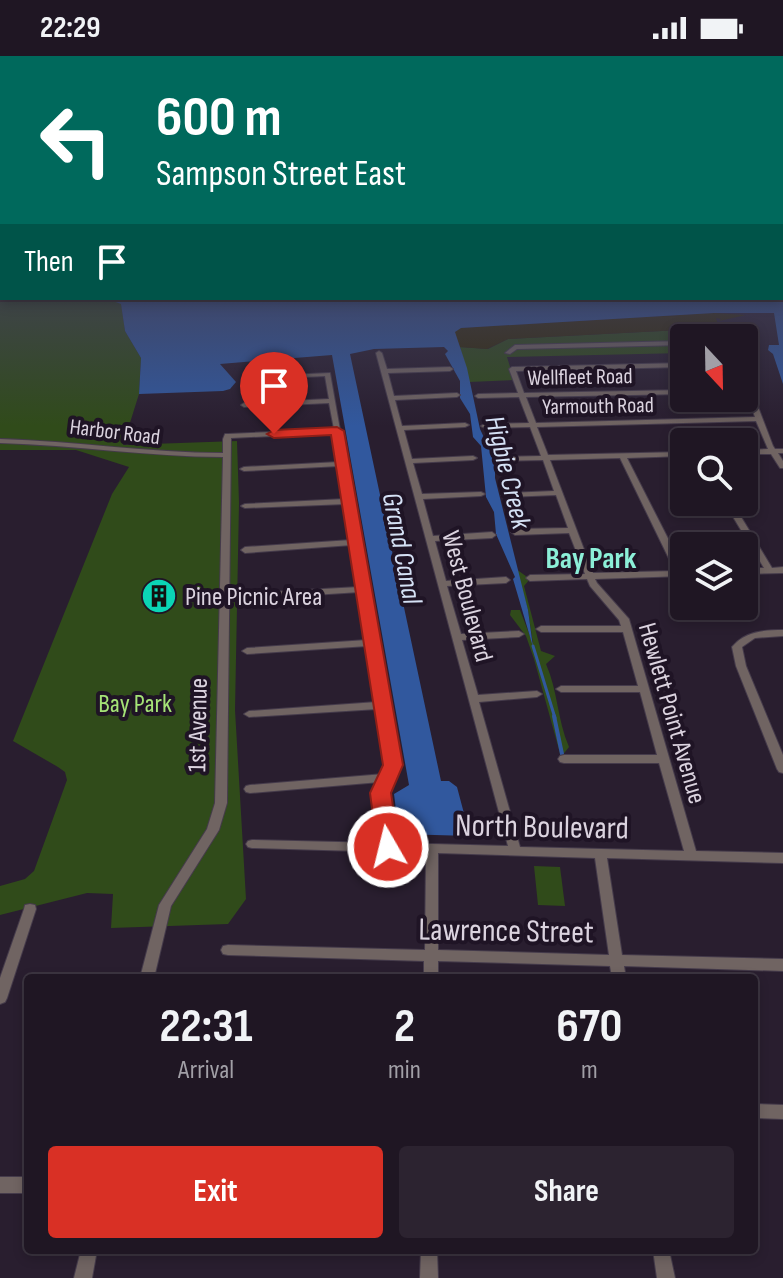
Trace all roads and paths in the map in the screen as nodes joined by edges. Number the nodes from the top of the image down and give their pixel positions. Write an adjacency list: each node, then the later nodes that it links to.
1 (670, 343): 3 (street)
2 (379, 353): 6 (street, West Boulevard)
3 (508, 353)
4 (670, 365): 10 (street, Hewlett Point Avenue)
5 (450, 369): 6 (street)
6 (384, 371): 12 (street, West Boulevard)
7 (245, 378): 13 (street)
8 (670, 392): 10 (street, Wellfleet Road)
9 (457, 395): 12 (street)
10 (523, 395): 11 (street, Wellfleet Road); 18 (street, Hewlett Point Avenue)
11 (478, 396)
12 (391, 398): 20 (street, West Boulevard)
13 (332, 401): 14 (street); 21 (street)
14 (244, 405)
15 (756, 412): 16 (street)
16 (759, 419): 18 (street, Yarmouth Road); 23 (street)
17 (465, 425): 20 (street)
18 (533, 425): 19 (street, Yarmouth Road); 29 (street, Hewlett Point Avenue)
19 (485, 426)
20 (399, 428): 32 (street, West Boulevard)
21 (337, 431): 27 (street); 33 (street)
22 (0, 441): 27 (street, Harbor Road)
23 (773, 451): 24 (street); 25 (street); 34 (street)
24 (783, 451)
25 (758, 452)
26 (670, 454): 28 (street)
27 (226, 455): 90 (street, 1st Avenue)
28 (622, 455): 29 (street); 48 (street)
29 (546, 457): 31 (street); 36 (street, Hewlett Point Avenue)
30 (473, 458): 32 (street)
31 (498, 459)
32 (408, 461): 39 (street, West Boulevard)
33 (343, 464): 35 (street); 40 (street)
34 (783, 466)
35 (244, 469)
36 (559, 493): 38 (street); 43 (street, Hewlett Point Avenue)
37 (481, 494): 39 (street)
38 (505, 495)
39 (418, 497): 46 (street, West Boulevard)
40 (349, 501): 41 (street); 47 (street)
41 (245, 506)
42 (737, 516): 52 (street)
43 (573, 530): 44 (street); 54 (street, Hewlett Point Avenue)
44 (515, 532)
45 (492, 535): 46 (street)
46 (429, 539): 57 (street, West Boulevard)
47 (356, 542): 49 (street); 58 (street)
48 (670, 548)
49 (245, 550)
50 (783, 570): 52 (street)
51 (758, 571): 52 (street)
52 (770, 571)
53 (670, 573): 54 (street)
54 (591, 576): 55 (street); 61 (street, Hewlett Point Avenue)
55 (530, 578)
56 (506, 580): 57 (street)
57 (442, 584): 64 (street, West Boulevard)
58 (364, 589): 59 (street); 65 (street)
59 (248, 596)
60 (541, 629): 61 (street)
61 (626, 629): 68 (street, Hewlett Point Avenue)
62 (783, 633): 75 (street)
63 (519, 634): 64 (street)
64 (457, 637): 70 (street, West Boulevard)
65 (373, 643): 66 (street); 71 (street)
66 (247, 651)
67 (561, 689): 68 (street)
68 (644, 689): 74 (street, Hewlett Point Avenue)
69 (537, 694): 70 (street)
70 (473, 699): 81 (street, West Boulevard)
71 (383, 705): 72 (street); 76 (street)
72 (249, 714)
73 (564, 759): 74 (street)
74 (663, 759): 83 (street, Hewlett Point Avenue)
75 (783, 769)
76 (388, 777): 77 (street); 79 (street)
77 (250, 789)
78 (252, 844): 79 (street, North Boulevard)
79 (388, 847): 80 (street, North Boulevard)
80 (432, 849): 81 (street, North Boulevard); 87 (street)
81 (515, 851): 82 (street, North Boulevard)
82 (600, 853): 83 (street, North Boulevard); 88 (street)
83 (691, 855): 84 (street, North Boulevard)
84 (783, 858)
85 (30, 909): 93 (street)
86 (228, 950): 87 (street, Lawrence Street)
87 (431, 956): 88 (street, Lawrence Street); 91 (street)
88 (617, 961): 89 (street, Lawrence Street); 92 (street)
89 (783, 965)
90 (148, 974)
91 (431, 974)
92 (619, 974)
93 (0, 998)
94 (758, 1111): 95 (street)
95 (783, 1112)
96 (0, 1185): 97 (street)
97 (24, 1185)
98 (88, 1254): 101 (street)
99 (429, 1254): 102 (street)
100 (662, 1254): 103 (street)
101 (83, 1278)
102 (429, 1278)
103 (666, 1278)

